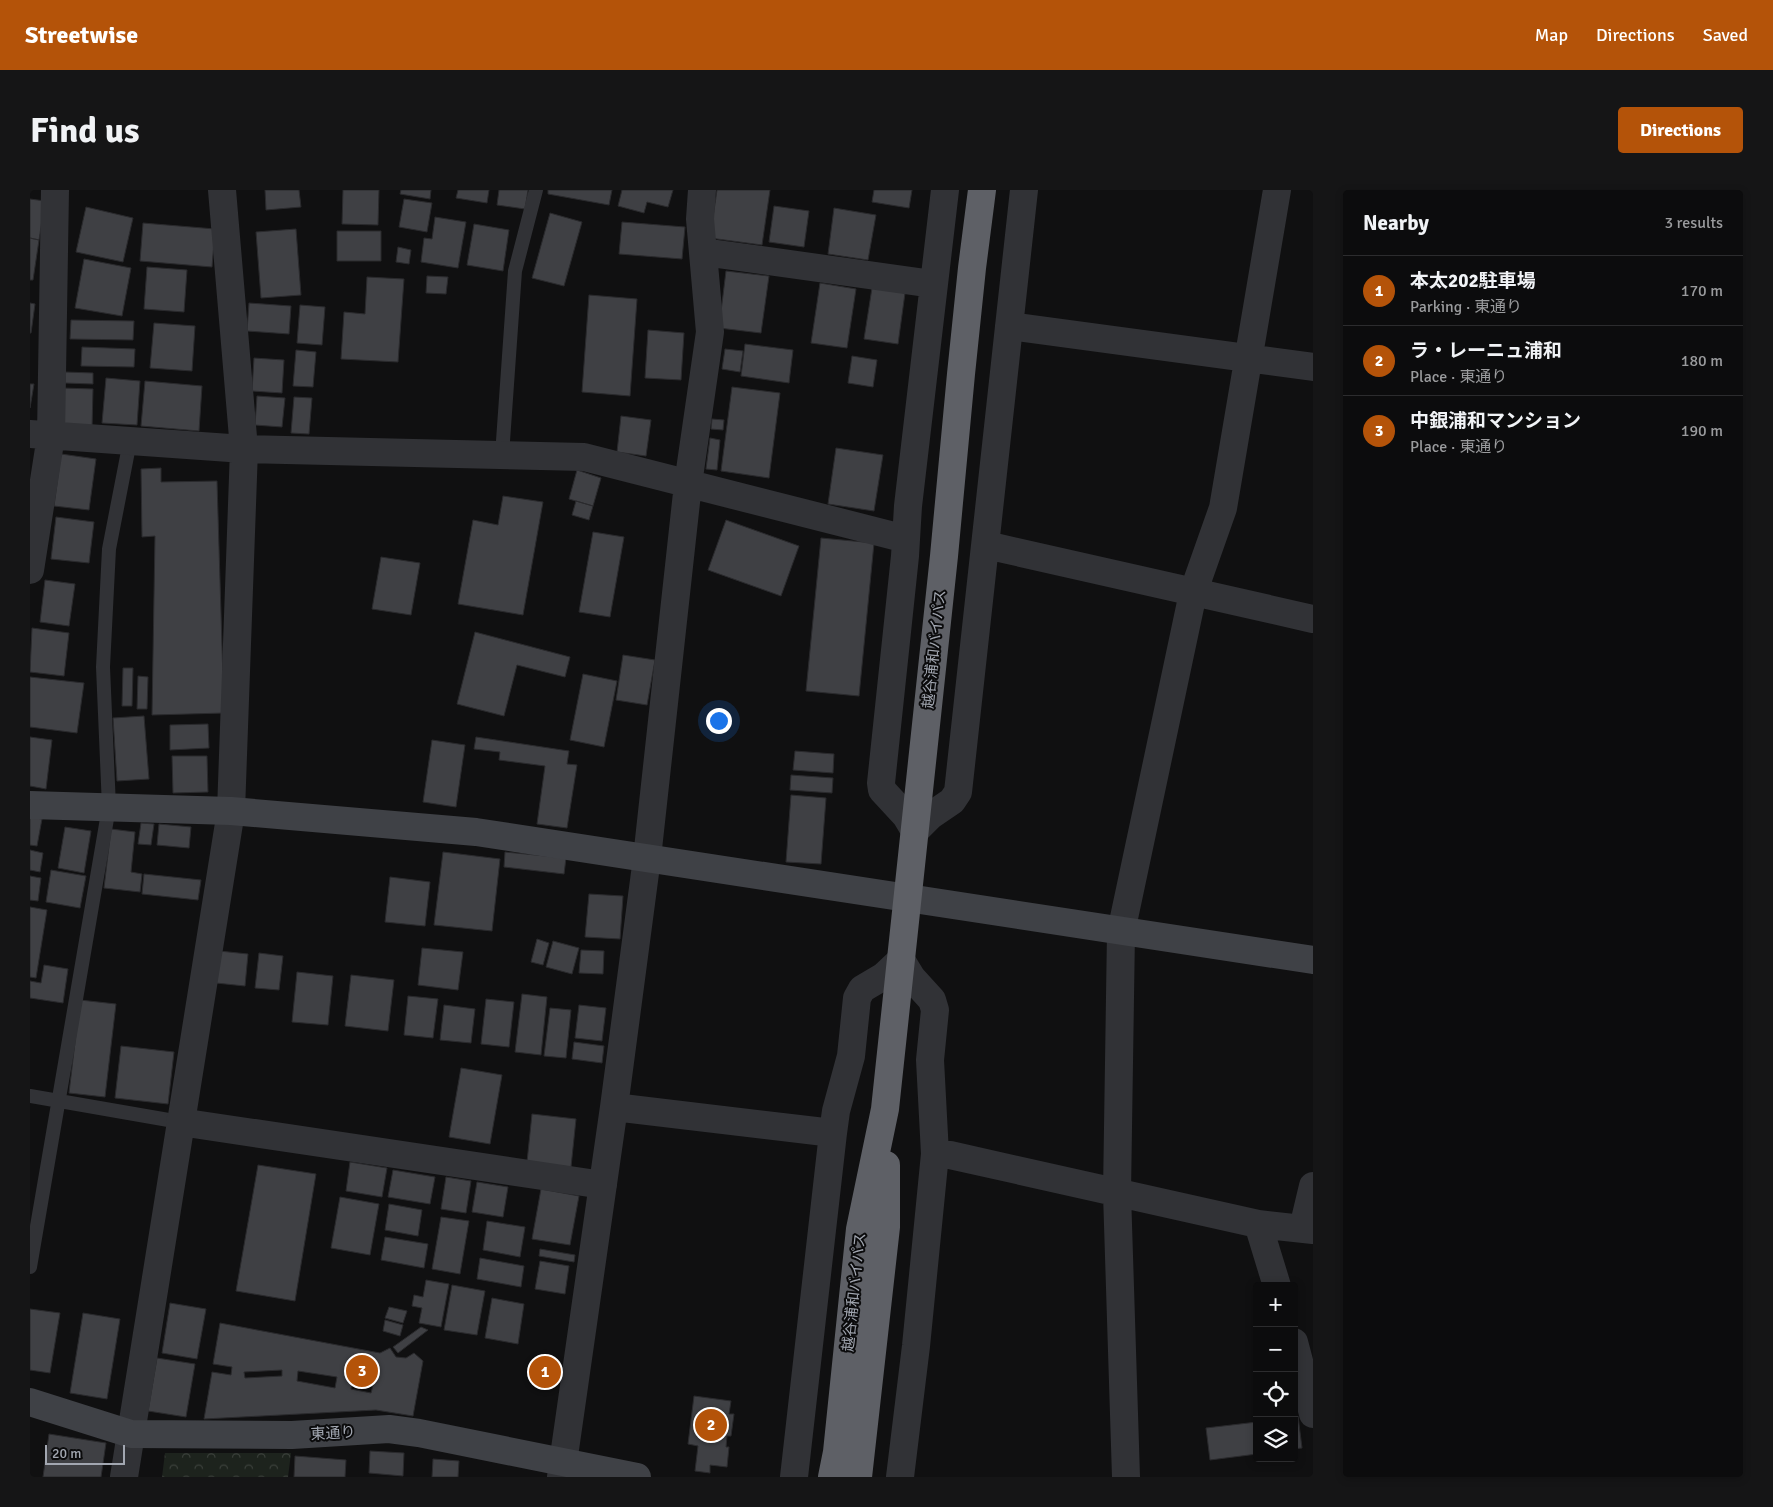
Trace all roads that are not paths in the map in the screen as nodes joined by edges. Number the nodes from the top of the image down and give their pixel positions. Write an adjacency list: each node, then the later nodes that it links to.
1 (55, 190): 14 (street)
2 (222, 190): 16 (street)
3 (536, 190): 17 (lane)
4 (702, 190): 9 (street)
5 (944, 190): 10 (street)
6 (982, 190): 27 (highway, 越谷浦和バイパス)
7 (1024, 190): 11 (street)
8 (1277, 190): 12 (street)
9 (703, 252): 10 (street); 18 (street)
10 (933, 284): 19 (street)
11 (1009, 326): 12 (street); 20 (street)
12 (1250, 359): 13 (street); 22 (street)
13 (1313, 367)
14 (40, 435): 15 (street); 21 (street)
15 (130, 441): 16 (street); 25 (lane)
16 (244, 449): 17 (street); 26 (street)
17 (502, 455): 18 (street)
18 (688, 484): 19 (street); 28 (street)
19 (906, 539): 27 (street)
20 (986, 545): 22 (street); 27 (street)
21 (30, 570)
22 (1193, 592): 23 (street); 30 (street)
23 (1313, 619)
24 (30, 805): 25 (street)
25 (109, 807): 26 (street); 34 (lane)
26 (231, 811): 28 (street); 37 (street)
27 (915, 831): 29 (highway, 越谷浦和バイパス)
28 (647, 858): 29 (street); 35 (street)
29 (908, 898): 30 (street); 31 (highway, 越谷浦和バイパス)
30 (1121, 932): 32 (street); 42 (street)
31 (900, 960): 36 (highway, 越谷浦和バイパス); 38 (street); 39 (street)
32 (1313, 960)
33 (30, 1096): 34 (lane)
34 (58, 1101): 37 (lane); 45 (lane)
35 (614, 1107): 38 (street); 40 (street)
36 (886, 1109): 55 (highway, 越谷浦和バイパス); 56 (highway, 越谷浦和バイパス)
37 (180, 1122): 40 (street); 50 (street)
38 (833, 1133): 54 (street)
39 (935, 1154): 42 (street); 57 (street)
40 (603, 1185): 51 (street)
41 (1313, 1186): 44 (street)
42 (1118, 1192): 43 (street); 58 (street)
43 (1258, 1224): 44 (street); 46 (street)
44 (1308, 1229)
45 (30, 1267)
46 (1276, 1282)
47 (1298, 1357): 49 (street)
48 (30, 1402): 50 (street, 東通り)
49 (1313, 1414)
50 (131, 1434): 51 (street, 東通り); 52 (street)
51 (562, 1469): 53 (street, 東通り)
52 (124, 1477)
53 (637, 1477)
54 (794, 1477)
55 (832, 1477)
56 (858, 1477)
57 (900, 1477)
58 (1126, 1477)

